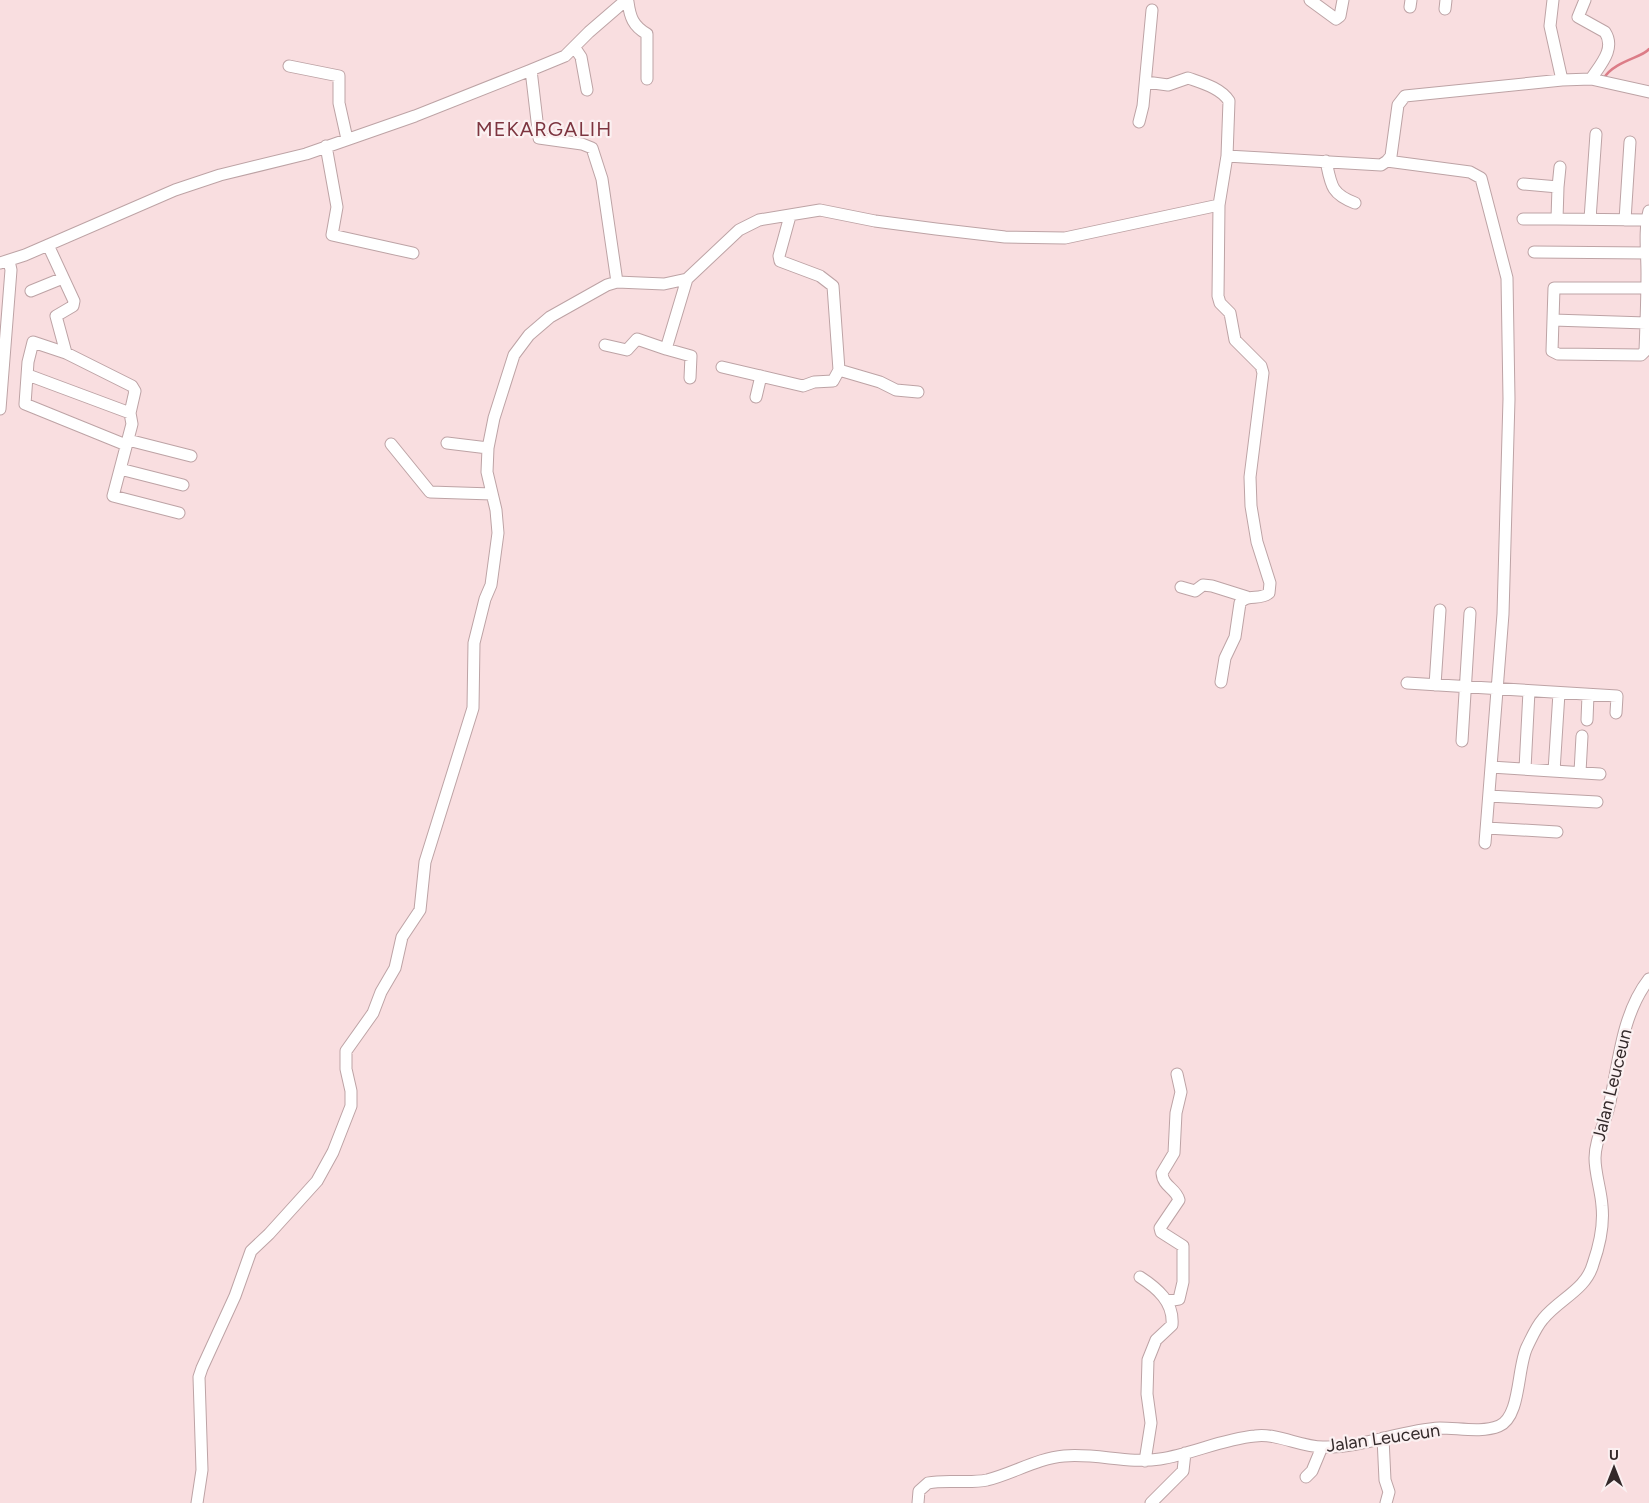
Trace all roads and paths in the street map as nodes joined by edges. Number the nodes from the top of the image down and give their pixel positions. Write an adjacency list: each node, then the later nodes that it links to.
1 (1310, 0): 2 (street)
2 (1343, 0)
3 (1553, 0): 12 (street)
4 (1585, 0): 11 (street)
5 (627, 1): 7 (street); 10 (street)
6 (1152, 10): 13 (street)
7 (575, 48): 9 (street); 14 (street)
8 (289, 66): 18 (street)
9 (531, 70): 18 (street); 42 (street)
10 (647, 79)
11 (1591, 79): 12 (street); 15 (street)
12 (1562, 80): 23 (street)
13 (1146, 82): 16 (street); 21 (street)
14 (587, 90)
15 (1649, 92)
16 (1139, 122)
17 (1596, 134): 33 (street)
18 (347, 139): 20 (street)
19 (1630, 142): 34 (street)
20 (326, 146): 35 (street); 38 (street)
21 (1227, 156): 22 (street); 28 (street)
22 (1326, 161): 23 (street); 27 (street)
23 (1387, 162): 76 (street)
24 (1560, 167): 26 (street)
25 (1523, 184): 26 (street)
26 (1558, 187): 32 (street)
27 (1355, 203)
28 (1219, 205): 29 (street); 69 (street)
29 (790, 216): 41 (street); 51 (street)
30 (1648, 216): 34 (street); 37 (street)
31 (1523, 219): 32 (street)
32 (1557, 219): 33 (street)
33 (1590, 219): 34 (street)
34 (1625, 220)
35 (48, 245): 39 (street); 40 (street)
36 (1534, 252): 37 (street)
37 (1647, 253): 43 (street)
38 (413, 254)
39 (4, 262): 57 (street)
40 (63, 278): 44 (street); 49 (street)
41 (687, 279): 42 (street); 48 (street)
42 (617, 282): 62 (street)
43 (1647, 288): 45 (street); 46 (street)
44 (31, 291)
45 (1553, 320): 46 (street); 46 (street)
46 (1646, 323)
47 (605, 345): 48 (street)
48 (666, 349): 54 (street)
49 (66, 354): 52 (street); 58 (street)
50 (722, 367): 53 (street)
51 (839, 370): 53 (street); 55 (street)
52 (28, 375): 58 (street); 59 (street)
53 (760, 376): 56 (street)
54 (690, 378)
55 (918, 392)
56 (756, 397)
57 (0, 409)
58 (130, 414): 59 (street)
59 (127, 442): 63 (street); 64 (street)
60 (447, 443): 62 (street)
61 (391, 444): 66 (street)
62 (488, 448): 66 (street)
63 (191, 456)
64 (120, 469): 65 (street); 67 (street)
65 (183, 485)
66 (492, 494): 103 (street)
67 (179, 513)
68 (1181, 587): 69 (street)
69 (1247, 597): 72 (street)
70 (1440, 610): 74 (street)
71 (1470, 613): 75 (street)
72 (1221, 682)
73 (1407, 683): 74 (street)
74 (1435, 685): 75 (street)
75 (1465, 687): 76 (street); 83 (street)
76 (1498, 689): 77 (street); 84 (street)
77 (1529, 691): 78 (street); 85 (street)
78 (1559, 693): 79 (street); 86 (street)
79 (1588, 695): 80 (street); 81 (street)
80 (1616, 713)
81 (1587, 720)
82 (1582, 736): 87 (street)
83 (1462, 741)
84 (1492, 767): 85 (street); 89 (street)
85 (1525, 769): 86 (street)
86 (1554, 771): 87 (street)
87 (1580, 772): 88 (street)
88 (1600, 774)
89 (1489, 796): 90 (street); 91 (street)
90 (1597, 802)
91 (1487, 828): 92 (street); 93 (street)
92 (1557, 832)
93 (1485, 843)
94 (1649, 979): 98 (street, Jalan Leuceun)
95 (1177, 1074): 97 (street)
96 (1140, 1278): 97 (street)
97 (1167, 1302): 101 (street)
98 (1383, 1438): 99 (street, Jalan Leuceun); 106 (street)
99 (1322, 1448): 100 (street, Jalan Leuceun); 102 (street)
100 (1185, 1453): 101 (street, Jalan Leuceun); 105 (street)
101 (1145, 1461): 104 (street, Jalan Leuceun)
102 (1306, 1477)
103 (198, 1503)
104 (918, 1503)
105 (1151, 1503)
106 (1386, 1503)

